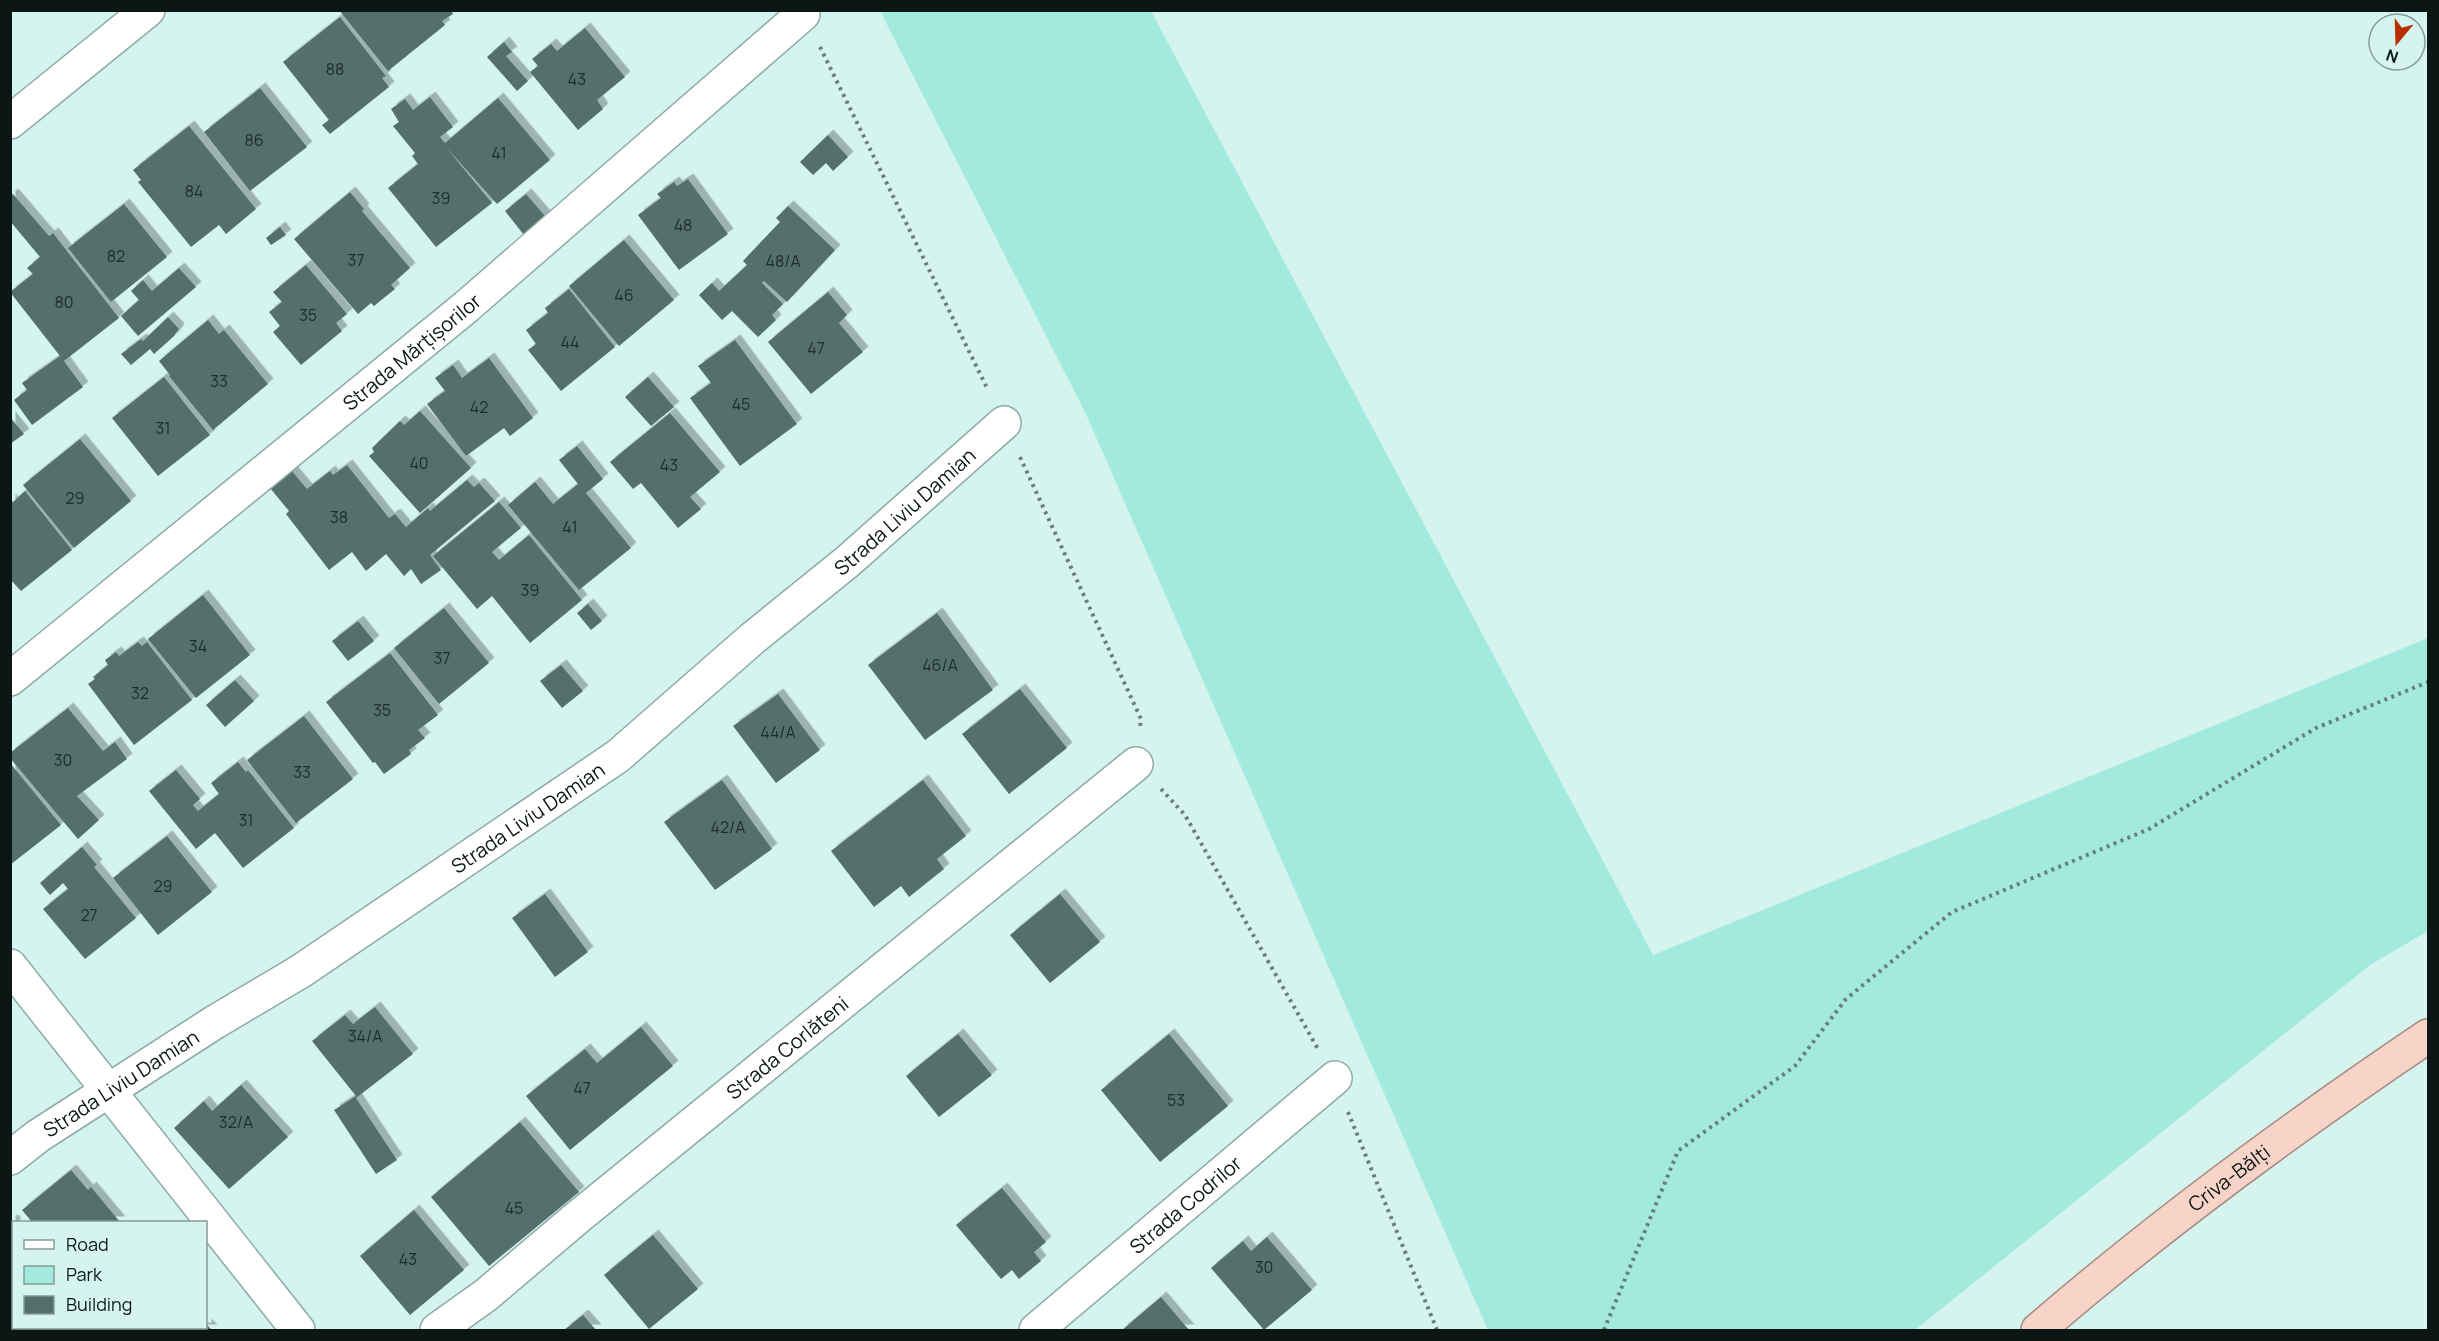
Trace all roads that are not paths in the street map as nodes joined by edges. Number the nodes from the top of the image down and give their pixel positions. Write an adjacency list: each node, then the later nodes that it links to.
1 (148, 10): 3 (street)
2 (804, 14): 5 (street, Strada Mărțișorilor)
3 (10, 122)
4 (1004, 423): 10 (street, Strada Liviu Damian)
5 (10, 679)
6 (1136, 764): 13 (street, Strada Corlăteni)
7 (10, 966): 10 (street)
8 (2428, 1036): 15 (highway, Criva-Bălți)
9 (1335, 1078): 14 (street, Strada Codrilor)
10 (109, 1091): 11 (street, Strada Liviu Damian); 12 (street)
11 (10, 1158)
12 (298, 1330)
13 (437, 1330)
14 (1036, 1330)
15 (2037, 1330)

